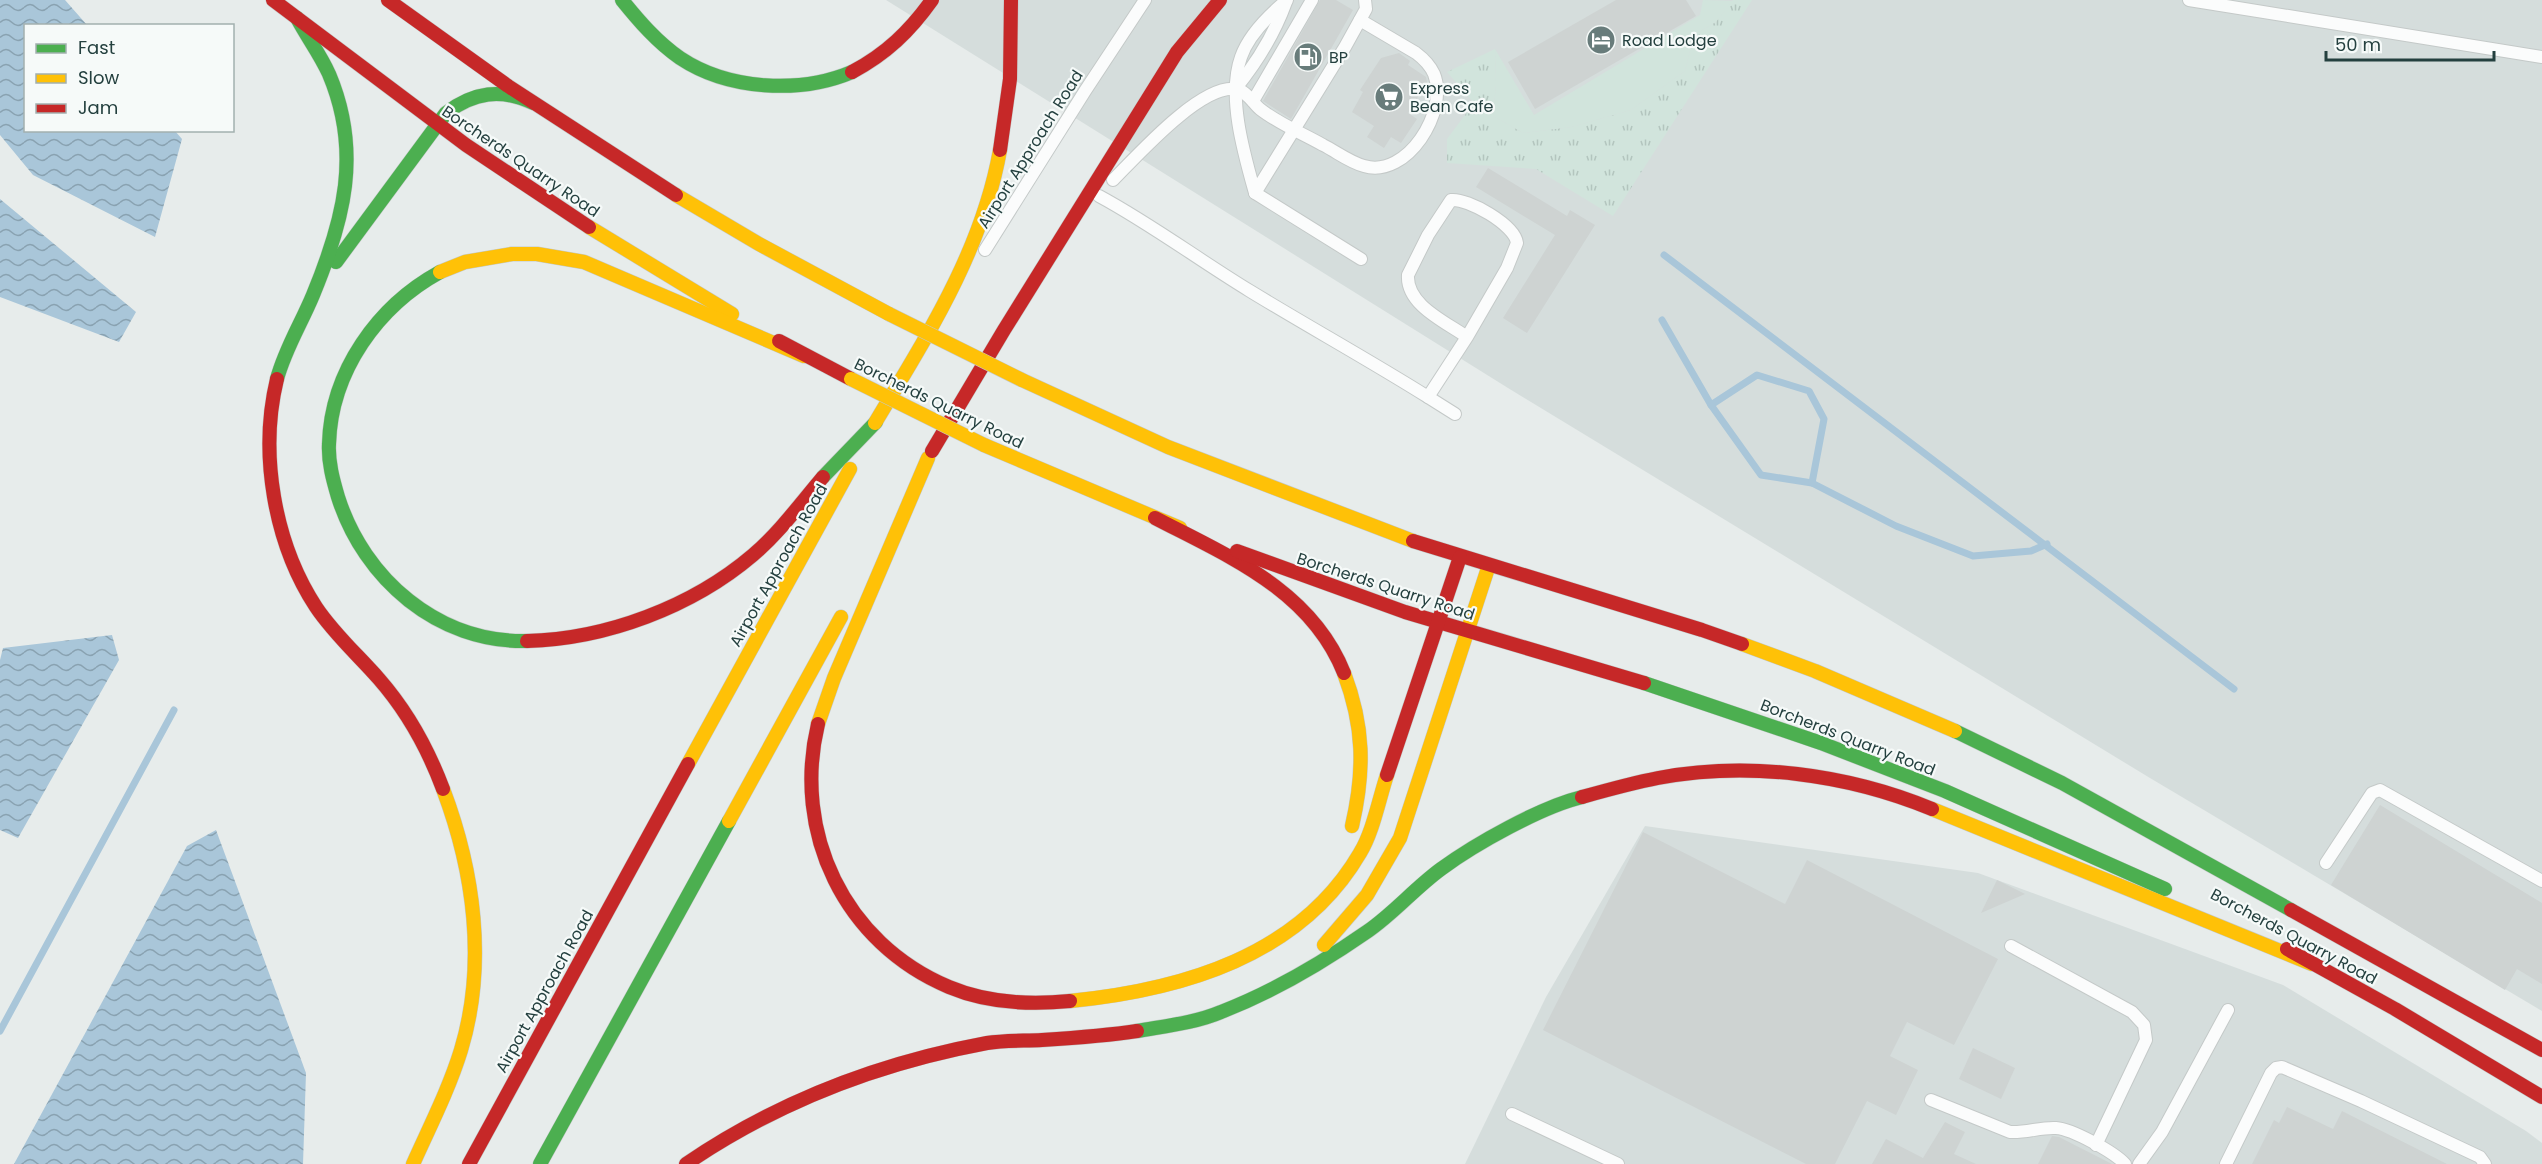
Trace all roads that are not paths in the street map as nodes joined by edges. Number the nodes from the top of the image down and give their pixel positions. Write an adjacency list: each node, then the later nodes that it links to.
1 (273, 0): 13 (main road, Borcherds Quarry Road)
2 (388, 0): 19 (main road, Borcherds Quarry Road)
3 (622, 0): 4 (main road)
4 (932, 0)
5 (1011, 0): 27 (main road)
6 (1145, 0): 27 (lane, Airport Approach Road)
7 (1220, 0): 15 (main road)
8 (1287, 0): 17 (lane)
9 (1312, 0): 18 (lane)
10 (1365, 0): 14 (lane)
11 (2189, 0): 16 (lane)
12 (1198, 6): 15 (lane)
13 (297, 18): 20 (main road, Borcherds Quarry Road); 26 (main road)
14 (1360, 20): 21 (lane); 21 (lane)
15 (1177, 52): 24 (main road)
16 (2542, 57)
17 (1236, 89): 18 (lane); 22 (lane); 23 (lane)
18 (1253, 101): 21 (lane)
19 (533, 103): 20 (main road); 35 (main road, Borcherds Quarry Road, bridge)
20 (436, 124): 26 (main road); 29 (main road, Borcherds Quarry Road)
21 (1294, 130): 22 (lane)
22 (1255, 193): 25 (lane)
23 (1099, 196): 24 (lane); 30 (lane)
24 (1079, 211): 33 (main road)
25 (1360, 258)
26 (311, 297): 55 (main road)
27 (945, 304): 32 (main road, Airport Approach Road)
28 (1467, 337): 28 (lane); 30 (lane)
29 (804, 356): 32 (main road); 34 (main road, Borcherds Quarry Road, bridge)
30 (1428, 397): 31 (lane)
31 (1455, 414)
32 (876, 422): 56 (main road, Airport Approach Road)
33 (928, 458): 37 (main road); 47 (main road)
34 (1155, 518): 39 (main road, Borcherds Quarry Road); 41 (main road)
35 (1460, 557): 36 (main road, Borcherds Quarry Road); 39 (main road)
36 (1490, 565): 40 (main road); 50 (main road, Borcherds Quarry Road)
37 (859, 583)
38 (848, 604): 57 (main road)
39 (1438, 622): 40 (main road, Borcherds Quarry Road); 47 (main road)
40 (1469, 631): 46 (main road, Borcherds Quarry Road); 48 (main road)
41 (1346, 843)
42 (1337, 861): 47 (main road)
43 (2326, 863): 44 (lane)
44 (2542, 881)
45 (2011, 946): 54 (lane)
46 (2312, 964): 48 (main road); 51 (main road, Borcherds Quarry Road)
47 (1199, 975)
48 (1269, 989): 58 (main road)
49 (2228, 1010): 61 (lane)
50 (2542, 1050)
51 (2542, 1097)
52 (1930, 1100): 54 (lane)
53 (1512, 1114): 59 (lane)
54 (2096, 1145): 60 (lane)
55 (413, 1164)
56 (468, 1164)
57 (540, 1164)
58 (686, 1164)
59 (1618, 1164)
60 (2125, 1164)
61 (2139, 1164)
62 (2226, 1164): 63 (lane)
63 (2486, 1164)

